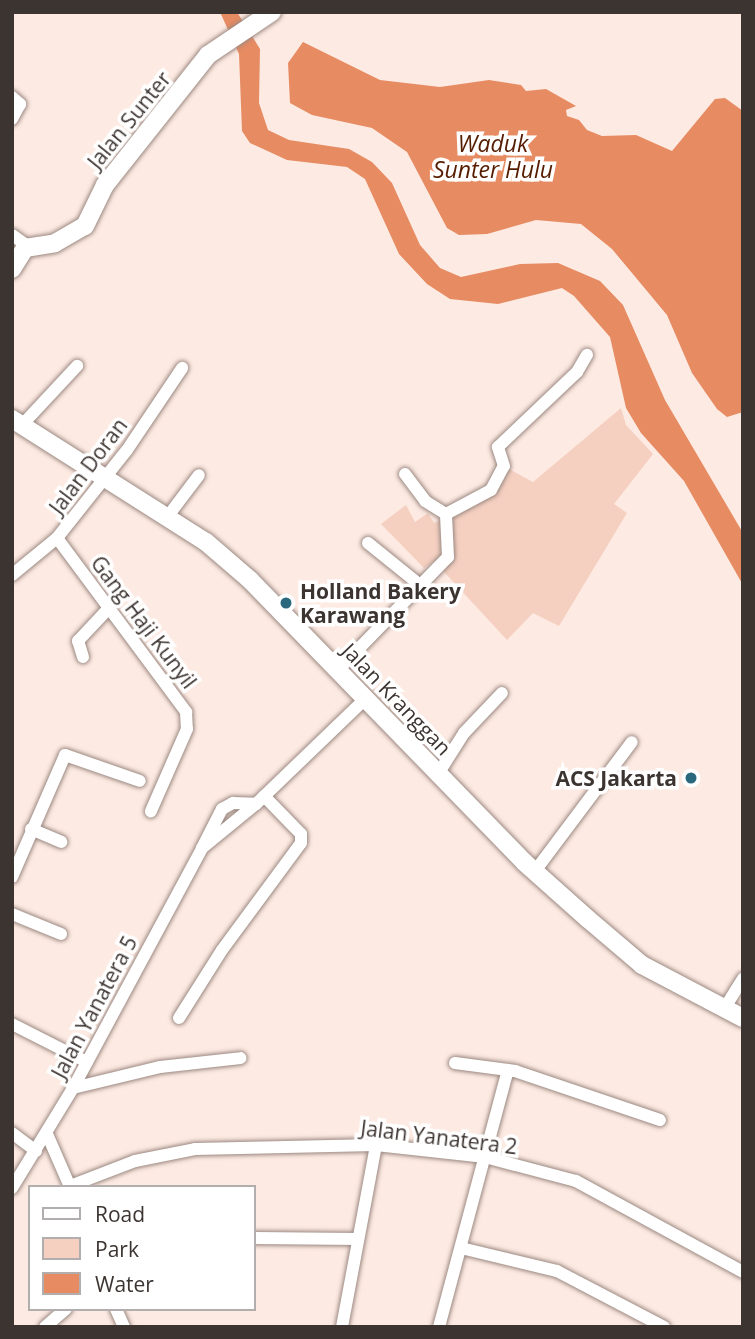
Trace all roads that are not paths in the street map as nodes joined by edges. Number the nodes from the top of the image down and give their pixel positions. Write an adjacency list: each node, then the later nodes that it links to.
1 (272, 12): 5 (main road, Jalan Sunter)
2 (12, 97): 3 (street)
3 (12, 119)
4 (12, 235): 5 (street)
5 (28, 246): 6 (main road)
6 (12, 269)
7 (587, 355): 14 (street)
8 (77, 366): 10 (street)
9 (182, 368): 13 (street, Jalan Doran)
10 (17, 422): 13 (main road, Jalan Kranggan)
11 (405, 474): 14 (street)
12 (199, 475): 15 (street)
13 (106, 477): 15 (main road, Jalan Kranggan); 16 (street, Jalan Doran)
14 (446, 514): 19 (street)
15 (168, 516): 22 (main road, Jalan Kranggan)
16 (57, 538): 18 (street, Jalan Doran); 20 (street, Gang Haji Kunyil)
17 (368, 543): 19 (street)
18 (12, 575)
19 (420, 584): 22 (street)
20 (109, 608): 21 (street); 29 (street, Gang Haji Kunyil)
21 (83, 657)
22 (338, 670): 24 (main road, Jalan Kranggan)
23 (502, 692): 26 (street)
24 (365, 699): 26 (main road, Jalan Kranggan); 28 (street)
25 (632, 742): 32 (street)
26 (439, 774): 32 (main road, Jalan Kranggan)
27 (140, 781): 30 (street)
28 (260, 800): 38 (street); 42 (street, Jalan Yanatera 5)
29 (151, 811)
30 (31, 830): 31 (street); 33 (street)
31 (61, 842)
32 (535, 871): 37 (main road, Jalan Kranggan)
33 (12, 877)
34 (12, 914): 35 (street)
35 (61, 934)
36 (743, 978): 37 (street)
37 (724, 1009): 39 (main road, Jalan Kranggan)
38 (180, 1018)
39 (743, 1018)
40 (12, 1024): 42 (street)
41 (241, 1058): 45 (street)
42 (87, 1062): 45 (street, Jalan Yanatera 5)
43 (455, 1063): 44 (street)
44 (508, 1070): 46 (street); 51 (street)
45 (73, 1088): 48 (street, Jalan Yanatera 5)
46 (660, 1120)
47 (12, 1133): 50 (street)
48 (47, 1133): 50 (street, Jalan Yanatera 5); 52 (street)
49 (376, 1145): 51 (street, Jalan Yanatera 2); 53 (street, Jalan Yanatera 2); 56 (street)
50 (36, 1151): 54 (street, Jalan Yanatera 5)
51 (485, 1157): 57 (street); 58 (street, Jalan Yanatera 2)
52 (69, 1185)
53 (75, 1185)
54 (12, 1188)
55 (256, 1238): 56 (street)
56 (358, 1239): 63 (street)
57 (461, 1248): 64 (street); 65 (street)
58 (743, 1272)
59 (64, 1311): 61 (street)
60 (117, 1311): 62 (street)
61 (45, 1327)
62 (124, 1327)
63 (342, 1327)
64 (439, 1327)
65 (664, 1327)

